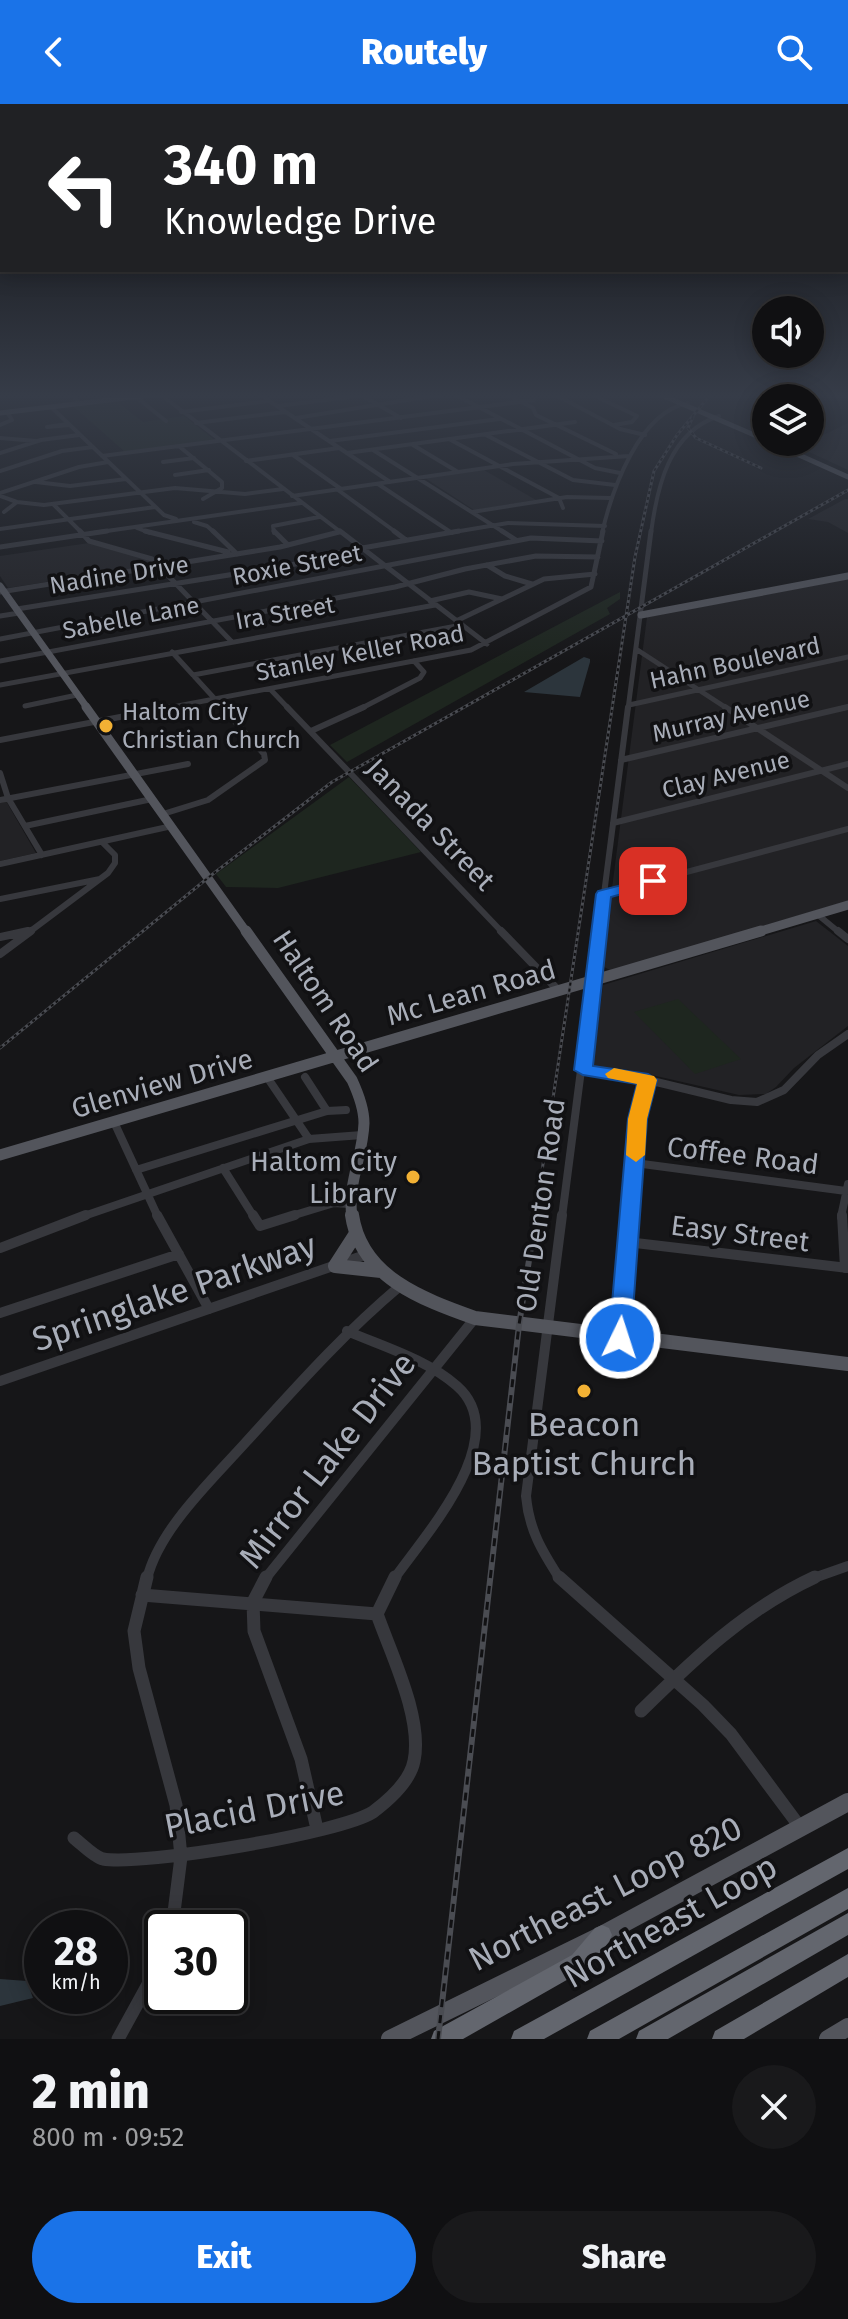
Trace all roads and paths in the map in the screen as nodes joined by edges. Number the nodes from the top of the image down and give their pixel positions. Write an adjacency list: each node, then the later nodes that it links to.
1 (27, 484): 19 (street)
2 (55, 484): 3 (street)
3 (84, 484)
4 (131, 484): 18 (street)
5 (222, 484): 16 (street)
6 (277, 484): 15 (street)
7 (332, 484): 17 (street)
8 (376, 484): 17 (street)
9 (378, 484): 39 (street)
10 (428, 484): 30 (street)
11 (533, 484): 21 (street)
12 (609, 484): 14 (street)
13 (658, 484): 62 (street, Old Denton Road)
14 (615, 485): 22 (street)
15 (283, 489): 16 (street); 20 (street)
16 (217, 490): 18 (street); 23 (street)
17 (339, 490): 20 (street); 41 (street)
18 (140, 493): 26 (street); 27 (street)
19 (0, 494): 24 (street)
20 (292, 496): 25 (street)
21 (559, 498): 22 (street); 28 (street); 30 (street)
22 (610, 498): 35 (street)
23 (203, 499)
24 (17, 502): 26 (street); 29 (street)
25 (301, 503): 31 (street); 33 (street)
26 (53, 504): 32 (street)
27 (155, 507): 32 (street); 33 (street)
28 (563, 508)
29 (4, 512)
30 (472, 512): 34 (street)
31 (319, 517): 38 (street); 44 (street)
32 (67, 520): 37 (street); 40 (street)
33 (182, 520): 36 (street); 47 (street)
34 (494, 526): 35 (street, Nadine Drive); 39 (street, Nadine Drive); 42 (street)
35 (605, 526): 43 (street)
36 (137, 527): 40 (street); 47 (street)
37 (0, 529)
38 (339, 532): 44 (street); 46 (street)
39 (452, 533): 41 (street, Nadine Drive)
40 (81, 535): 45 (street); 50 (street)
41 (406, 540): 46 (street, Nadine Drive)
42 (516, 540): 43 (street, Roxie Street); 51 (street, Roxie Street)
43 (602, 541): 48 (street)
44 (288, 545): 47 (street)
45 (0, 547)
46 (360, 548): 51 (street); 54 (street, Nadine Drive)
47 (237, 554): 50 (street)
48 (598, 557): 49 (street, Sabelle Lane); 52 (street)
49 (486, 565): 55 (street, Sabelle Lane); 56 (street)
50 (159, 566): 54 (street); 57 (street)
51 (385, 567): 55 (street); 59 (street, Roxie Street)
52 (595, 574): 56 (street); 69 (street, Stanley Keller Road)
53 (848, 576): 62 (main road)
54 (176, 584): 59 (street); 61 (street, Nadine Drive)
55 (408, 584): 60 (street); 64 (street, Sabelle Lane)
56 (532, 584): 58 (street)
57 (1, 590): 61 (main road, Haltom Road)
58 (502, 599): 60 (street, Ira Street); 65 (street)
59 (193, 602): 64 (street); 66 (street, Roxie Street)
60 (433, 603): 65 (street); 68 (street, Ira Street)
61 (18, 611): 63 (street, Nadine Drive); 66 (main road, Haltom Road)
62 (641, 615): 70 (street, Old Denton Road)
63 (0, 616)
64 (211, 620): 68 (street); 72 (street, Sabelle Lane)
65 (459, 623): 69 (street); 77 (street)
66 (34, 633): 67 (street, Roxie Street); 72 (main road, Haltom Road)
67 (0, 639)
68 (231, 641): 71 (street, Ira Street)
69 (487, 644): 75 (street, Stanley Keller Road)
70 (636, 649): 80 (street); 83 (street, Old Denton Road)
71 (172, 652): 76 (street, Ira Street); 77 (street)
72 (48, 653): 74 (street, Sabelle Lane); 76 (main road, Haltom Road)
73 (848, 657): 80 (street, Hahn Boulevard)
74 (0, 661)
75 (414, 661): 79 (street, Stanley Keller Road); 88 (street)
76 (63, 674): 78 (street, Ira Street); 81 (main road, Haltom Road)
77 (193, 675): 82 (street)
78 (0, 685)
79 (270, 689): 82 (street, Stanley Keller Road); 88 (street, Janada Street)
80 (699, 690): 83 (street, Hahn Boulevard); 87 (street)
81 (77, 695): 84 (street); 86 (main road, Haltom Road)
82 (215, 699): 86 (street, Stanley Keller Road); 99 (street)
83 (629, 705): 90 (street, Old Denton Road)
84 (25, 706)
85 (848, 707): 87 (street, Murray Avenue)
86 (96, 721): 89 (street, Stanley Keller Road); 95 (main road, Haltom Road)
87 (757, 728): 90 (street, Murray Avenue); 93 (street)
88 (311, 731): 117 (street, Janada Street)
89 (0, 740)
90 (621, 760): 100 (street, Old Denton Road)
91 (188, 764): 95 (street)
92 (848, 764): 93 (street, Clay Avenue)
93 (821, 770): 96 (street); 100 (street, Clay Avenue)
94 (0, 773): 97 (street)
95 (133, 773): 97 (street); 98 (main road, Haltom Road)
96 (848, 788)
97 (4, 799): 101 (street)
98 (152, 799): 99 (main road, Haltom Road); 101 (street)
99 (163, 814): 102 (main road, Haltom Road)
100 (613, 823): 108 (street, Old Denton Road)
101 (25, 826): 105 (street)
102 (172, 826): 104 (street); 119 (main road, Haltom Road)
103 (848, 829): 108 (street)
104 (102, 842): 105 (street); 107 (street)
105 (42, 855): 106 (street)
106 (0, 864)
107 (101, 879): 109 (street); 112 (street)
108 (604, 894): 116 (street, Old Denton Road)
109 (0, 899)
110 (848, 905): 111 (main road, Mc Lean Road)
111 (817, 914): 114 (street); 116 (main road, Mc Lean Road)
112 (32, 930): 113 (street); 115 (street)
113 (0, 937)
114 (848, 939)
115 (0, 954)
116 (592, 981): 117 (main road, Mc Lean Road); 120 (street, Old Denton Road)
117 (559, 991): 119 (main road, Mc Lean Road)
118 (848, 1034): 123 (street)
119 (337, 1057): 121 (main road, Glenview Drive); 128 (main road, Haltom Road)
120 (583, 1070): 123 (street); 149 (street, Old Denton Road)
121 (267, 1077): 126 (street); 127 (main road, Glenview Drive)
122 (305, 1077): 125 (street)
123 (648, 1080): 131 (street)
124 (346, 1110): 125 (street)
125 (327, 1111): 126 (street)
126 (296, 1120): 129 (street); 133 (street)
127 (114, 1122): 130 (main road, Glenview Drive); 133 (street)
128 (362, 1135): 129 (street); 136 (main road, Haltom Road)
129 (309, 1139): 132 (street)
130 (0, 1155)
131 (635, 1163): 134 (street, Coffee Road); 138 (street)
132 (223, 1168): 135 (street); 136 (street)
133 (136, 1170): 135 (street)
134 (847, 1188): 143 (street)
135 (145, 1193): 139 (street); 140 (street)
136 (349, 1204): 137 (main road, Haltom Road)
137 (355, 1235): 141 (main road, Haltom Road); 142 (main road)
138 (627, 1242): 143 (street, Easy Street); 151 (street)
139 (0, 1248)
140 (179, 1254): 146 (street); 147 (street)
141 (365, 1255): 142 (street, Springlake Parkway); 144 (main road, Haltom Road)
142 (335, 1266): 144 (main road); 146 (street, Springlake Parkway)
143 (846, 1268)
144 (381, 1271): 145 (main road, Haltom Road)
145 (400, 1286): 148 (main road, Haltom Road); 150 (street)
146 (209, 1309): 154 (street, Springlake Parkway)
147 (0, 1313)
148 (475, 1318): 149 (main road, Haltom Road); 153 (street, Mirror Lake Drive)
149 (546, 1329): 151 (main road, Haltom Road); 159 (street, Old Denton Road)
150 (347, 1331): 153 (street); 156 (street)
151 (620, 1338): 152 (main road, Haltom Road)
152 (848, 1364)
153 (434, 1370): 157 (street, Mirror Lake Drive); 158 (street)
154 (0, 1381)
155 (848, 1566): 159 (street)
156 (142, 1595): 157 (street); 165 (street)
157 (253, 1602): 158 (street); 163 (street, Mirror Lake Drive)
158 (377, 1614): 163 (street, Placid Drive)
159 (675, 1677): 160 (street); 162 (street, Old Denton Road)
160 (641, 1711)
161 (843, 1809): 162 (main road, Northeast Loop 820)
162 (801, 1828): 170 (main road, Northeast Loop 820)
163 (317, 1829): 165 (street, Placid Drive)
164 (74, 1838): 165 (street, Placid Drive)
165 (181, 1857): 168 (street)
166 (848, 1858): 177 (highway, Northeast Loop)
167 (848, 1898): 178 (highway)
168 (175, 1910)
169 (848, 1923): 179 (highway)
170 (602, 1935): 175 (main road, Northeast Loop 820); 176 (highway)
171 (848, 1965): 180 (highway)
172 (144, 1992): 174 (street)
173 (848, 2027): 181 (main road)
174 (118, 2039)
175 (390, 2039)
176 (442, 2039)
177 (522, 2039)
178 (598, 2039)
179 (647, 2039)
180 (723, 2039)
181 (828, 2039)

